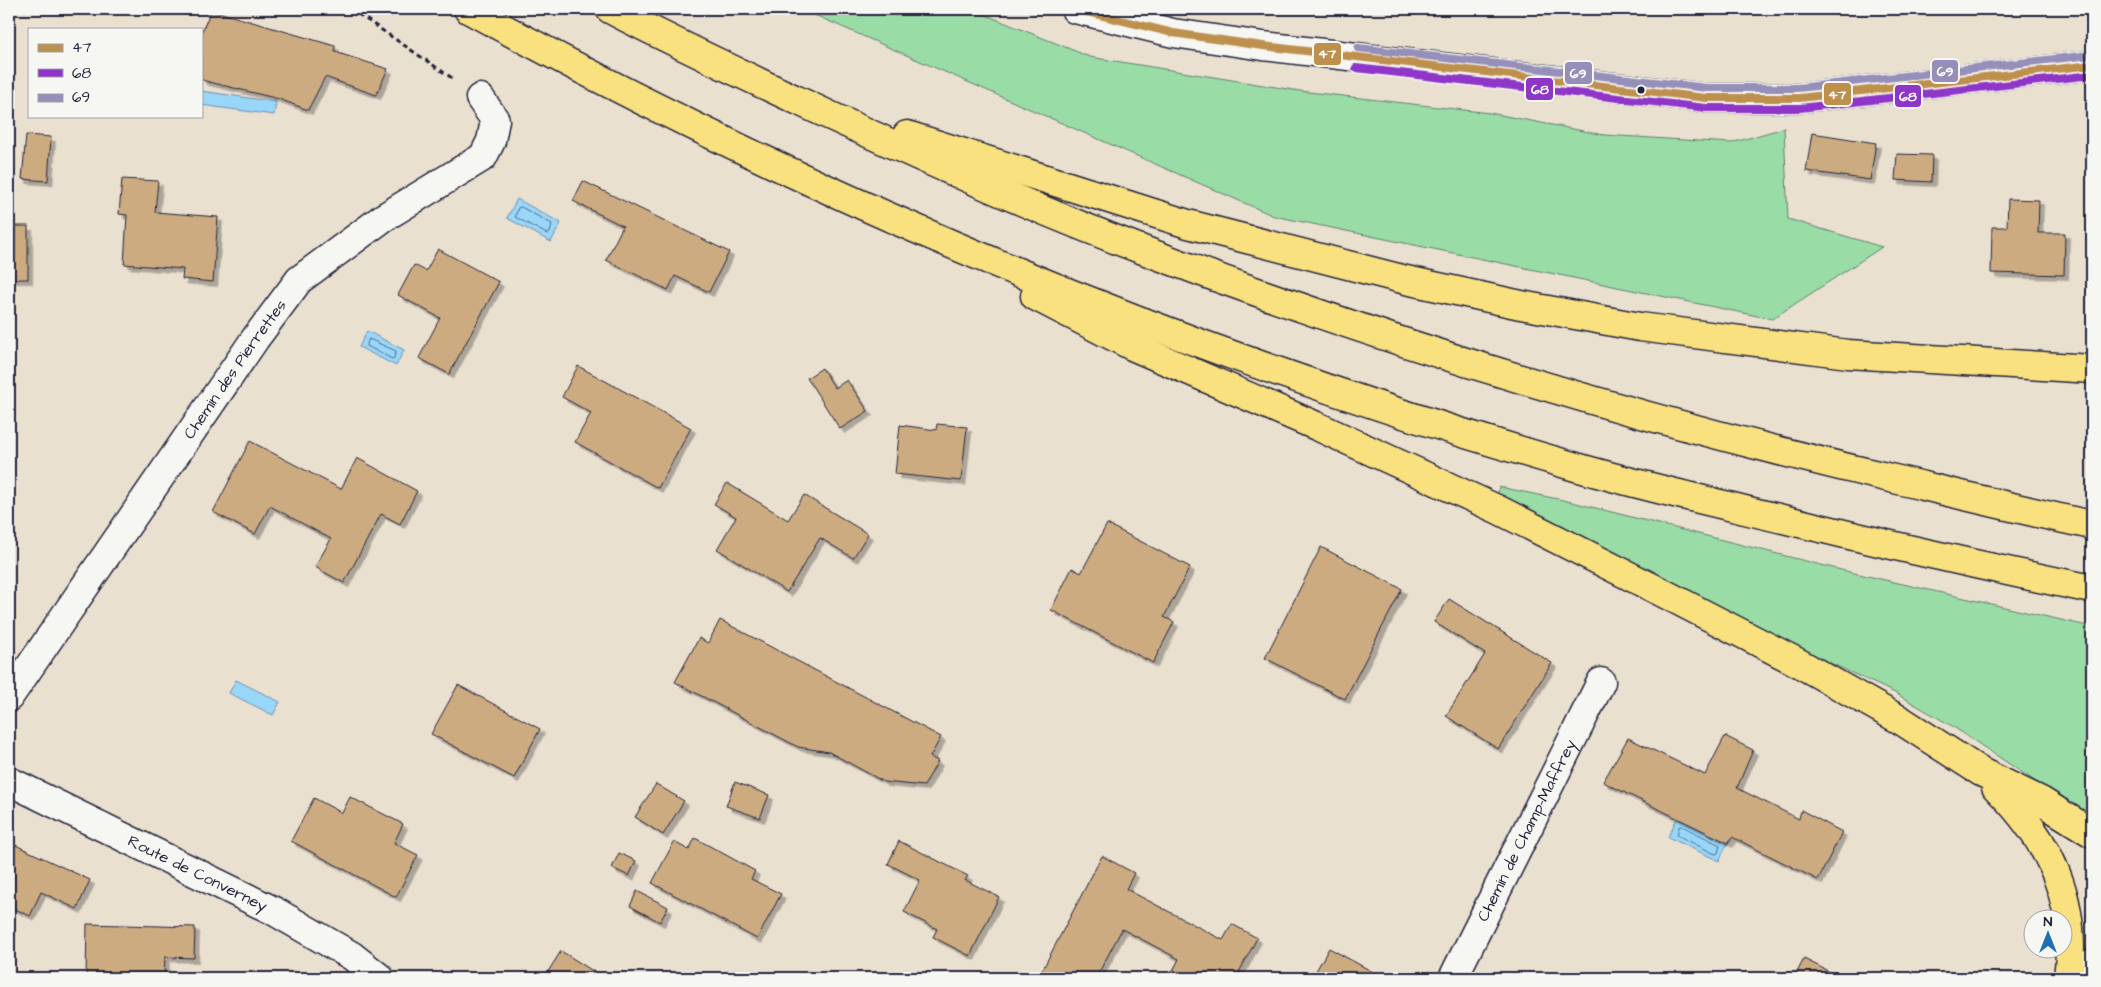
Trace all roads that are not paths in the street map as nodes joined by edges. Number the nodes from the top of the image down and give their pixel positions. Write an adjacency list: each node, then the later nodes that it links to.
1 (468, 9): 7 (highway)
2 (610, 9): 5 (highway)
3 (1074, 9): 4 (street)
4 (2092, 64)
5 (784, 94): 8 (highway); 9 (highway)
6 (480, 98): 12 (street, Chemin des Pierrettes)
7 (811, 182): 10 (highway); 13 (highway)
8 (2092, 369)
9 (2092, 525)
10 (2092, 589)
11 (1601, 682): 18 (street, Chemin de Champ-Maffrey)
12 (9, 698)
13 (1981, 772): 15 (highway); 19 (highway)
14 (9, 781): 17 (street, Route de Converney)
15 (2092, 833)
16 (2092, 963): 20 (street)
17 (380, 978)
18 (1453, 978)
19 (2068, 978)
20 (2081, 978)

